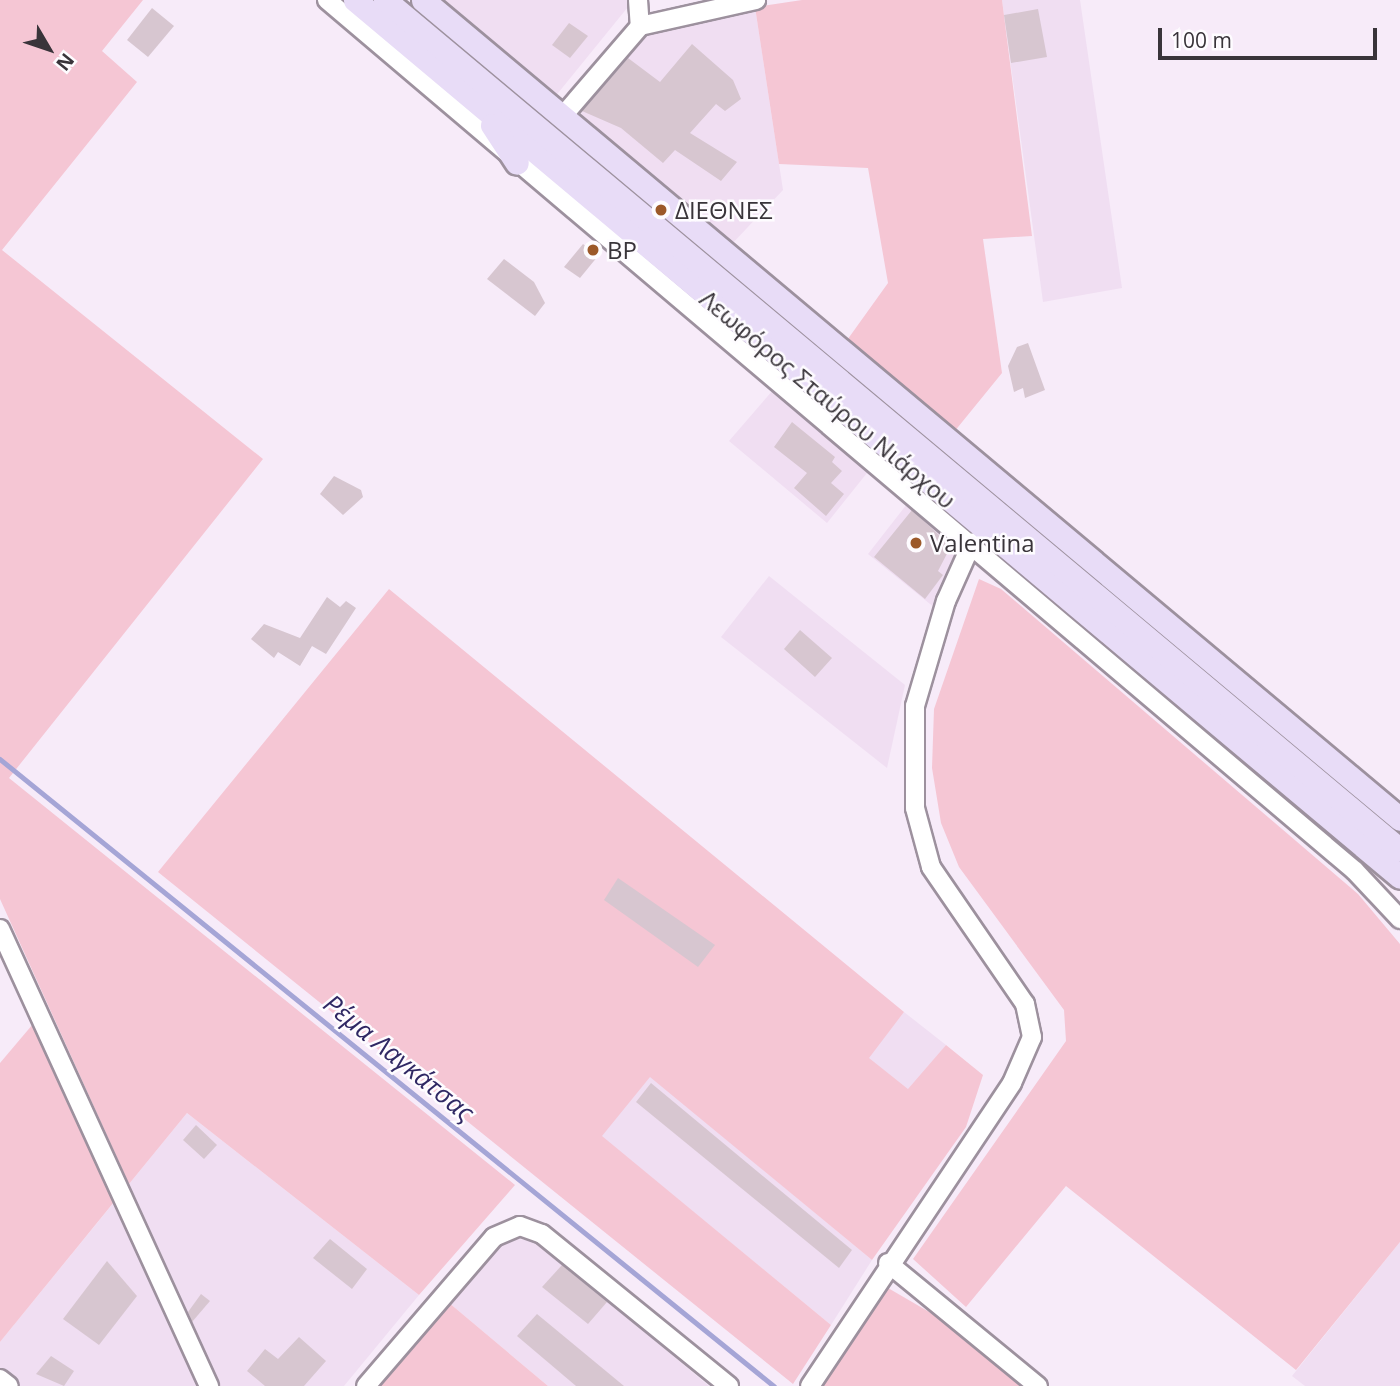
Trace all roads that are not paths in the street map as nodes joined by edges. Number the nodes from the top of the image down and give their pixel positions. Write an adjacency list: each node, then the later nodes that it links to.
1 (327, 0): 11 (street)
2 (355, 0): 8 (main road, Λεωφόρος Σταύρου Νιάρχου)
3 (385, 0): 10 (main road, Λεωφόρος Σταύρου Νιάρχου)
4 (423, 0): 9 (main road)
5 (638, 0): 7 (street)
6 (756, 0): 7 (street)
7 (640, 26): 9 (street)
8 (482, 107): 11 (main road); 17 (main road, Λεωφόρος Σταύρου Νιάρχου)
9 (561, 118): 10 (main road); 12 (main road)
10 (529, 122): 13 (main road, Λεωφόρος Σταύρου Νιάρχου)
11 (517, 163): 14 (street)
12 (816, 331): 13 (main road); 15 (main road)
13 (905, 438): 16 (main road, Λεωφόρος Σταύρου Νιάρχου)
14 (972, 543): 18 (street); 20 (street)
15 (1400, 819)
16 (1400, 849)
17 (1400, 877)
18 (1400, 919)
19 (0, 929): 23 (street)
20 (888, 1263): 26 (street); 27 (street)
21 (0, 1379): 22 (street)
22 (9, 1386)
23 (209, 1386)
24 (366, 1386): 25 (street)
25 (729, 1386)
26 (810, 1386)
27 (1038, 1386)

